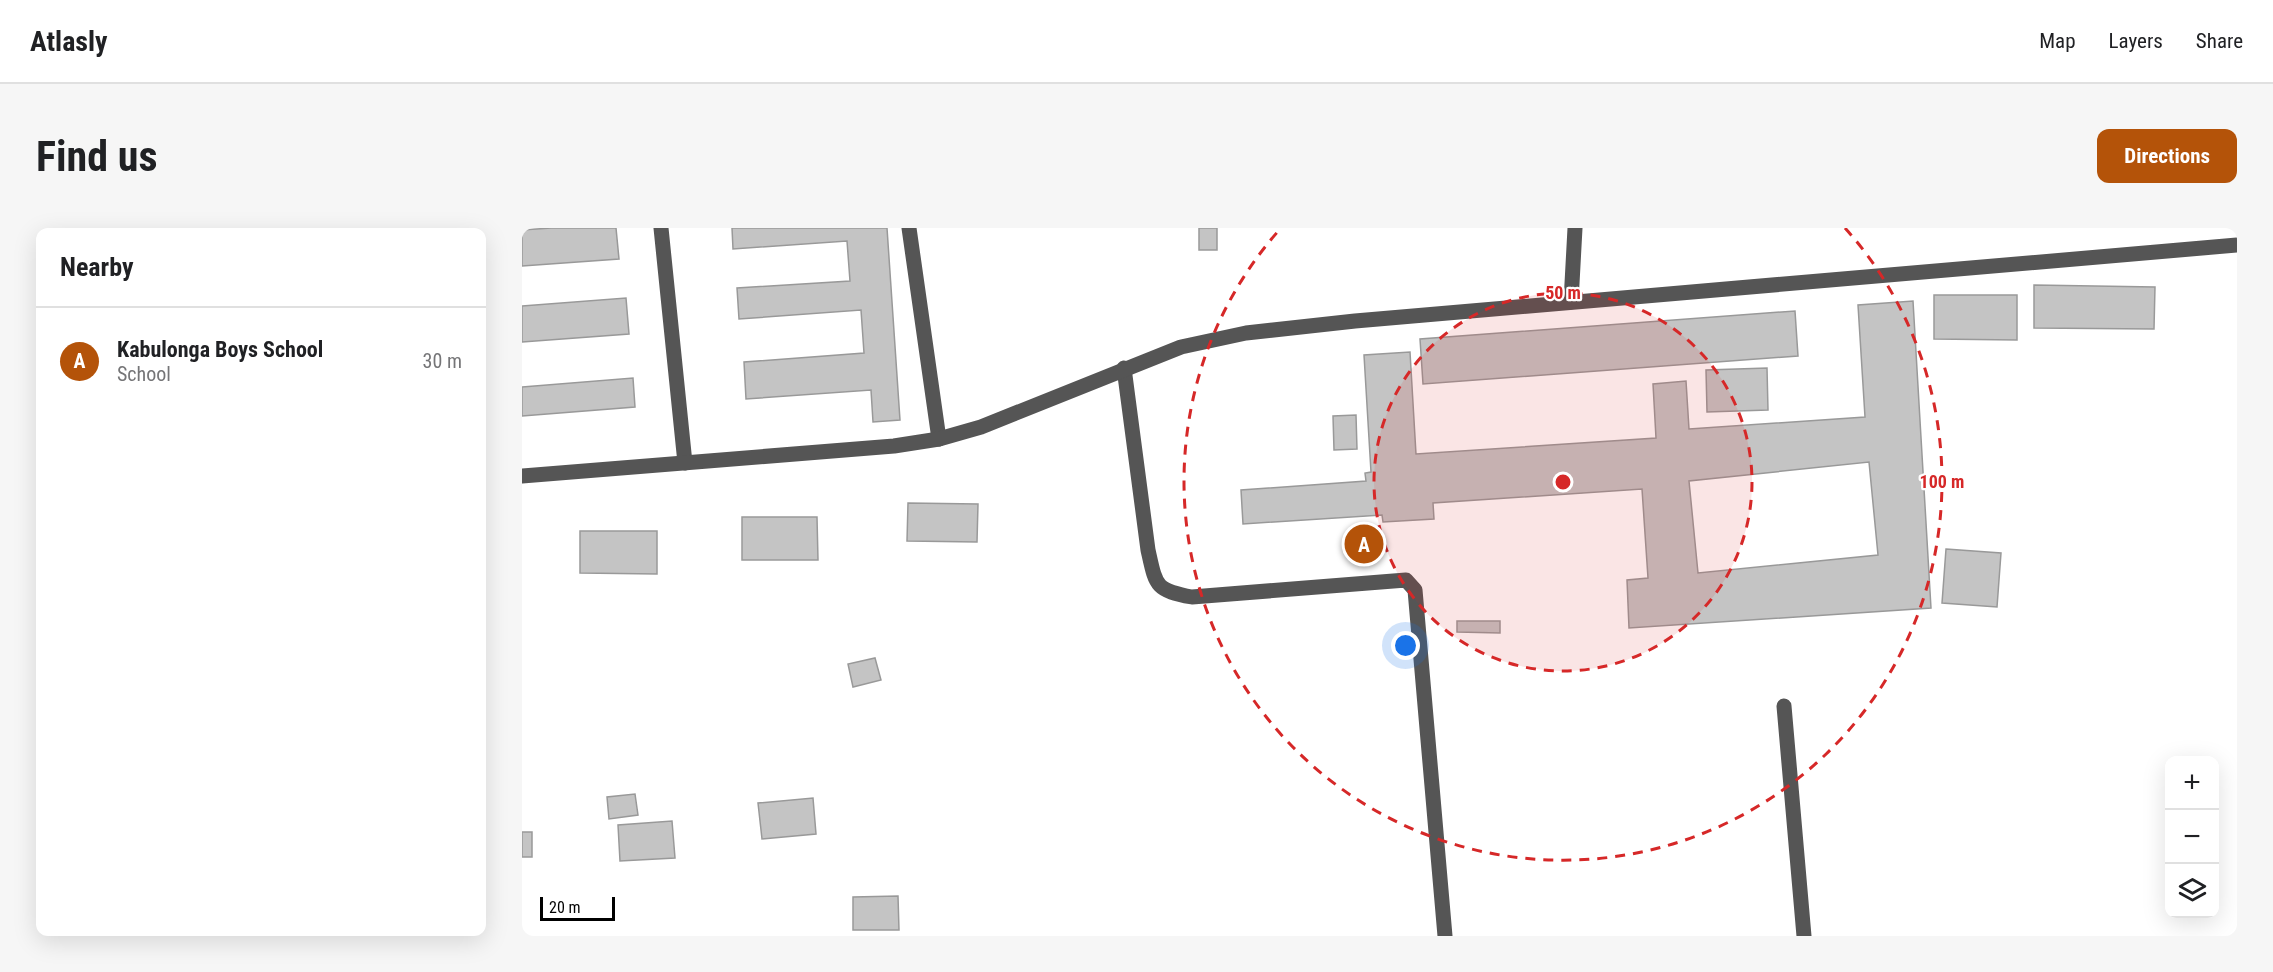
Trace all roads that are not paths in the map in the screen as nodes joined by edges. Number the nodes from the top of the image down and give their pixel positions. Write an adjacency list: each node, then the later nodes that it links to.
1 (661, 228): 8 (lane)
2 (909, 228): 7 (lane)
3 (1575, 228): 5 (lane)
4 (2237, 245): 5 (lane)
5 (1571, 302): 6 (lane)
6 (1124, 368): 7 (lane); 11 (lane)
7 (939, 439): 8 (lane)
8 (685, 463): 9 (lane)
9 (522, 476)
10 (1784, 706): 12 (lane)
11 (1445, 936)
12 (1804, 936)

